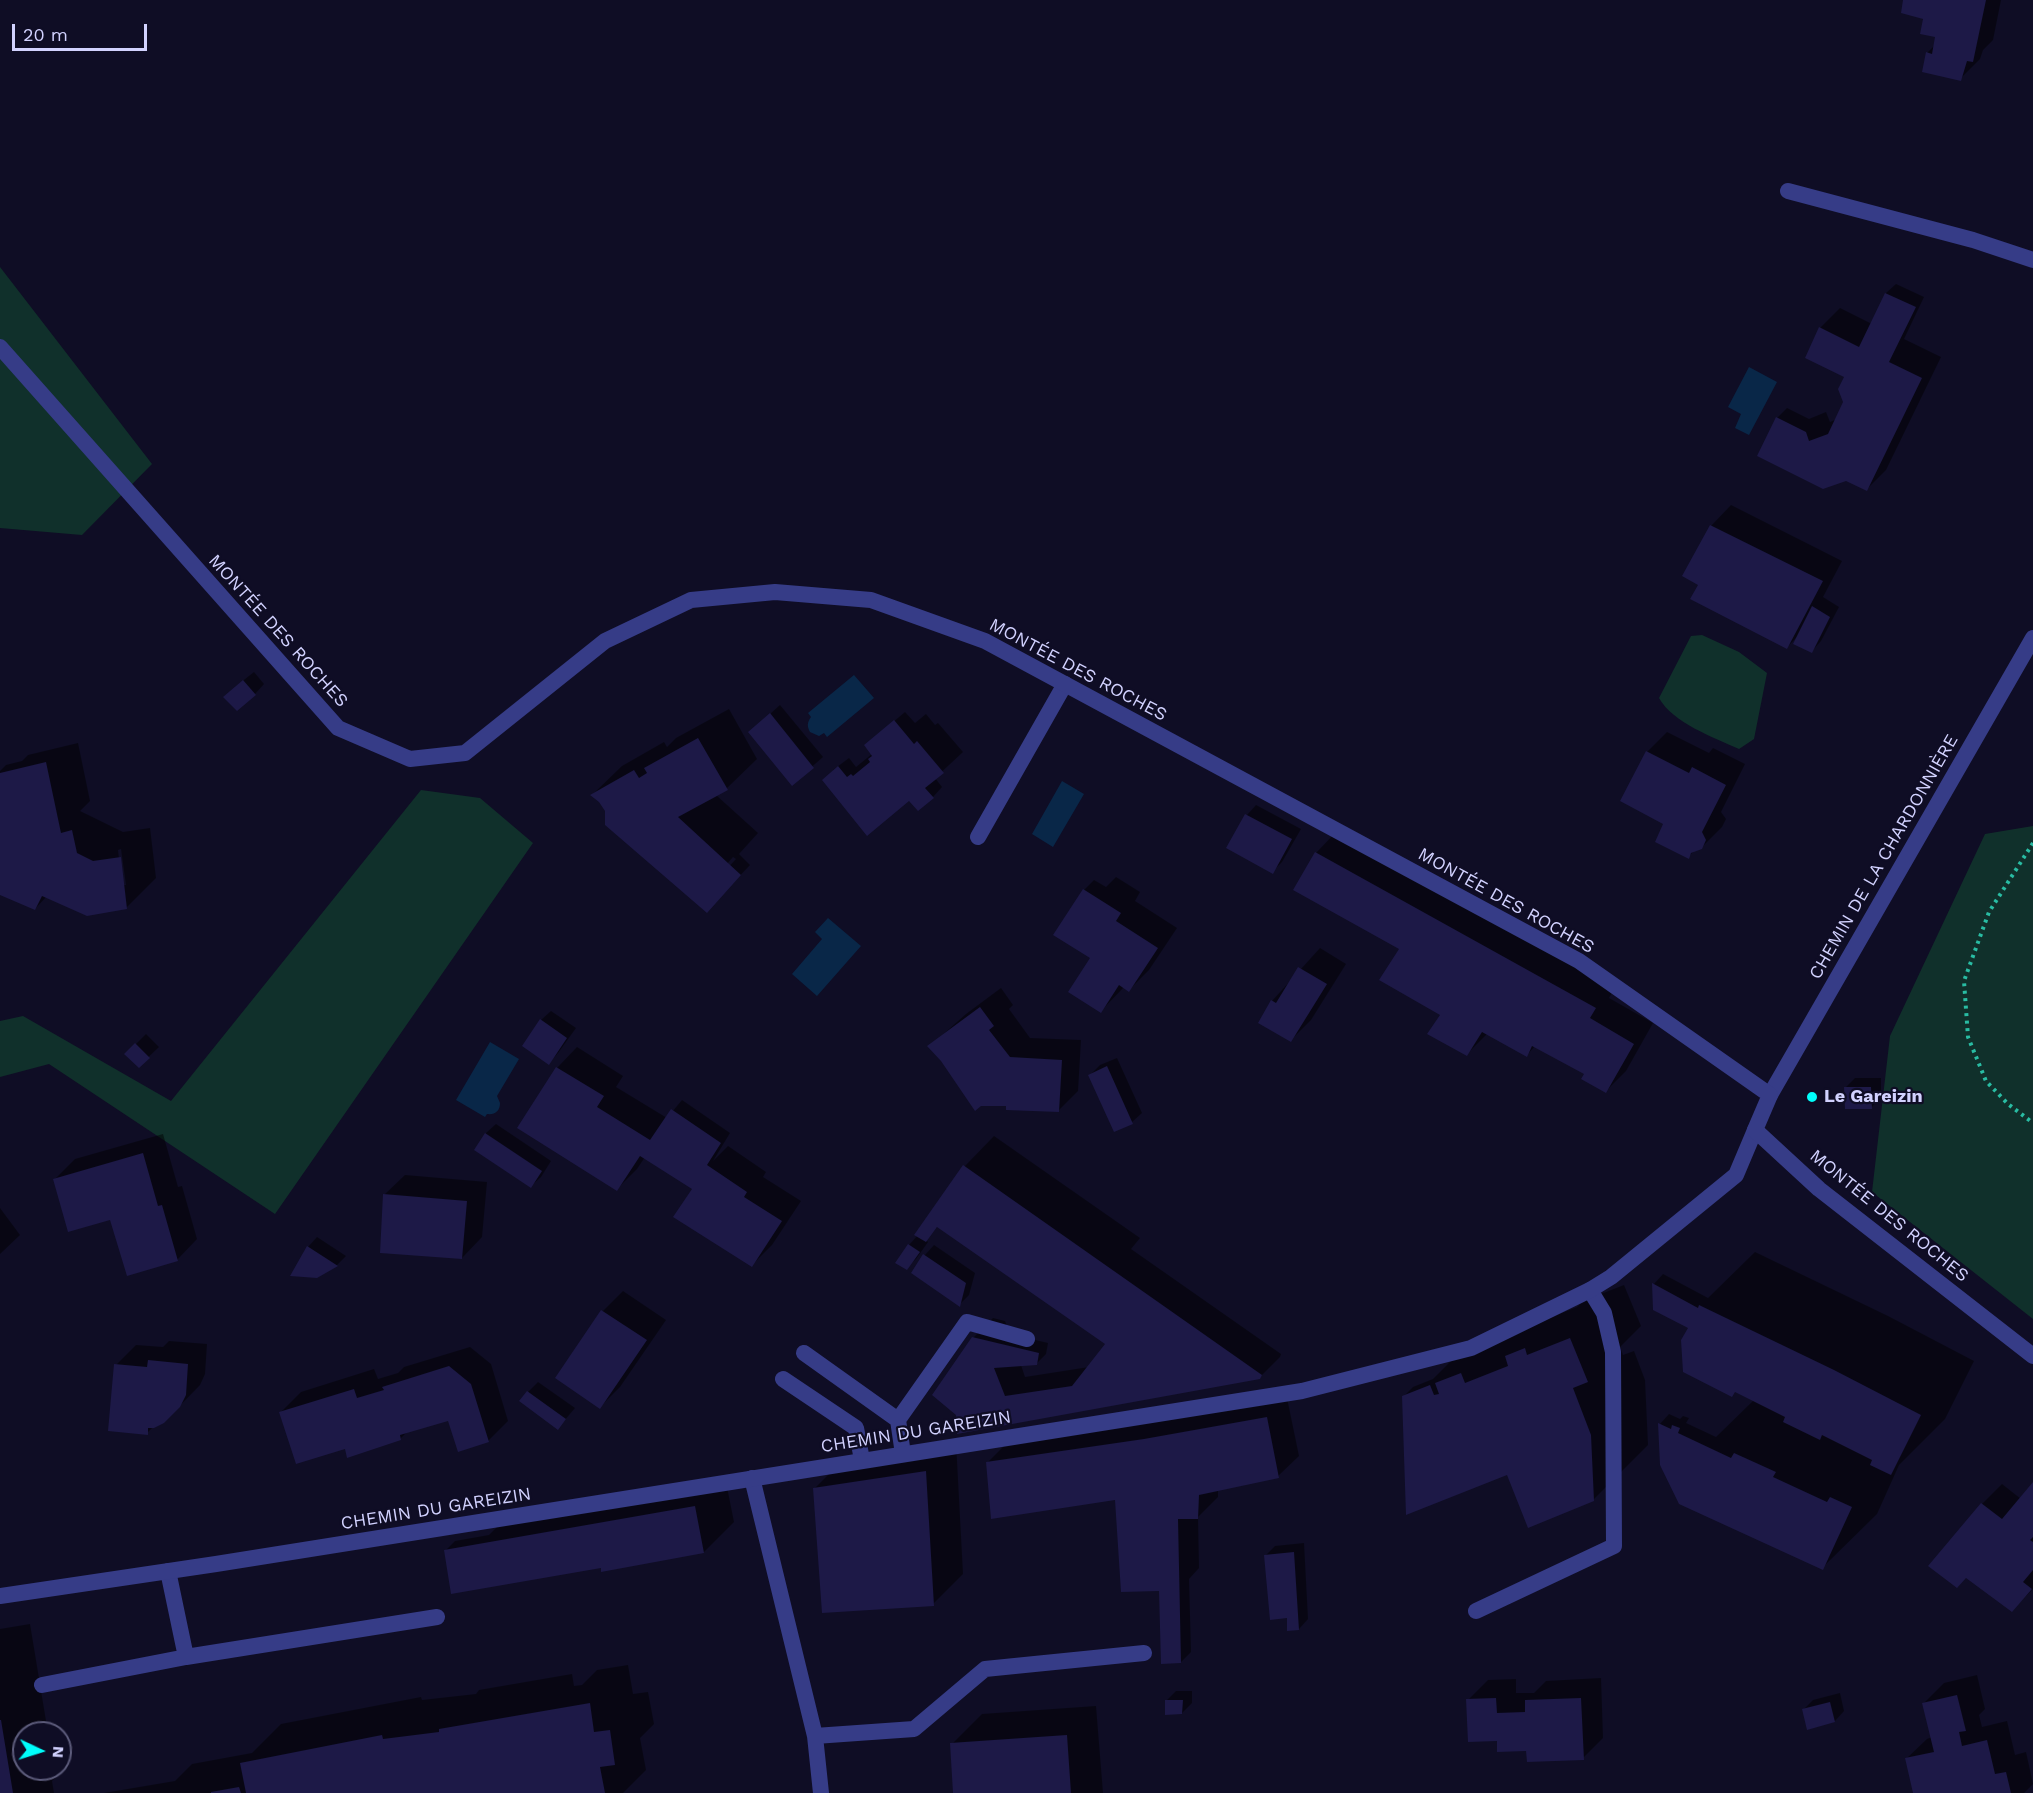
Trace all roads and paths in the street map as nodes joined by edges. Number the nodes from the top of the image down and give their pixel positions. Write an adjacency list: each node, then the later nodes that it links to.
1 (1788, 191): 2 (street)
2 (2033, 260)
3 (0, 347): 5 (street, MONTÉE DES ROCHES)
4 (2033, 638): 8 (street, CHEMIN DE LA CHARDONNIÈRE)
5 (1065, 684): 6 (street); 8 (street, MONTÉE DES ROCHES)
6 (978, 837)
7 (2033, 843): 9 (path)
8 (1770, 1095): 10 (street)
9 (2033, 1123)
10 (1755, 1130): 11 (street, CHEMIN DU GAREIZIN); 14 (street, MONTÉE DES ROCHES)
11 (1590, 1290): 17 (street, CHEMIN DU GAREIZIN); 22 (street)
12 (1027, 1339): 16 (street)
13 (804, 1353): 16 (street)
14 (2033, 1356)
15 (783, 1379): 18 (street)
16 (898, 1420): 17 (street)
17 (903, 1454): 18 (street, CHEMIN DU GAREIZIN)
18 (862, 1461): 19 (street, CHEMIN DU GAREIZIN)
19 (752, 1478): 20 (street, CHEMIN DU GAREIZIN); 27 (street)
20 (168, 1571): 21 (street, CHEMIN DU GAREIZIN); 25 (street)
21 (0, 1596)
22 (1476, 1611)
23 (437, 1617): 25 (street)
24 (1144, 1653): 27 (street)
25 (186, 1657): 26 (street)
26 (42, 1685)
27 (815, 1736): 28 (street)
28 (821, 1793)

